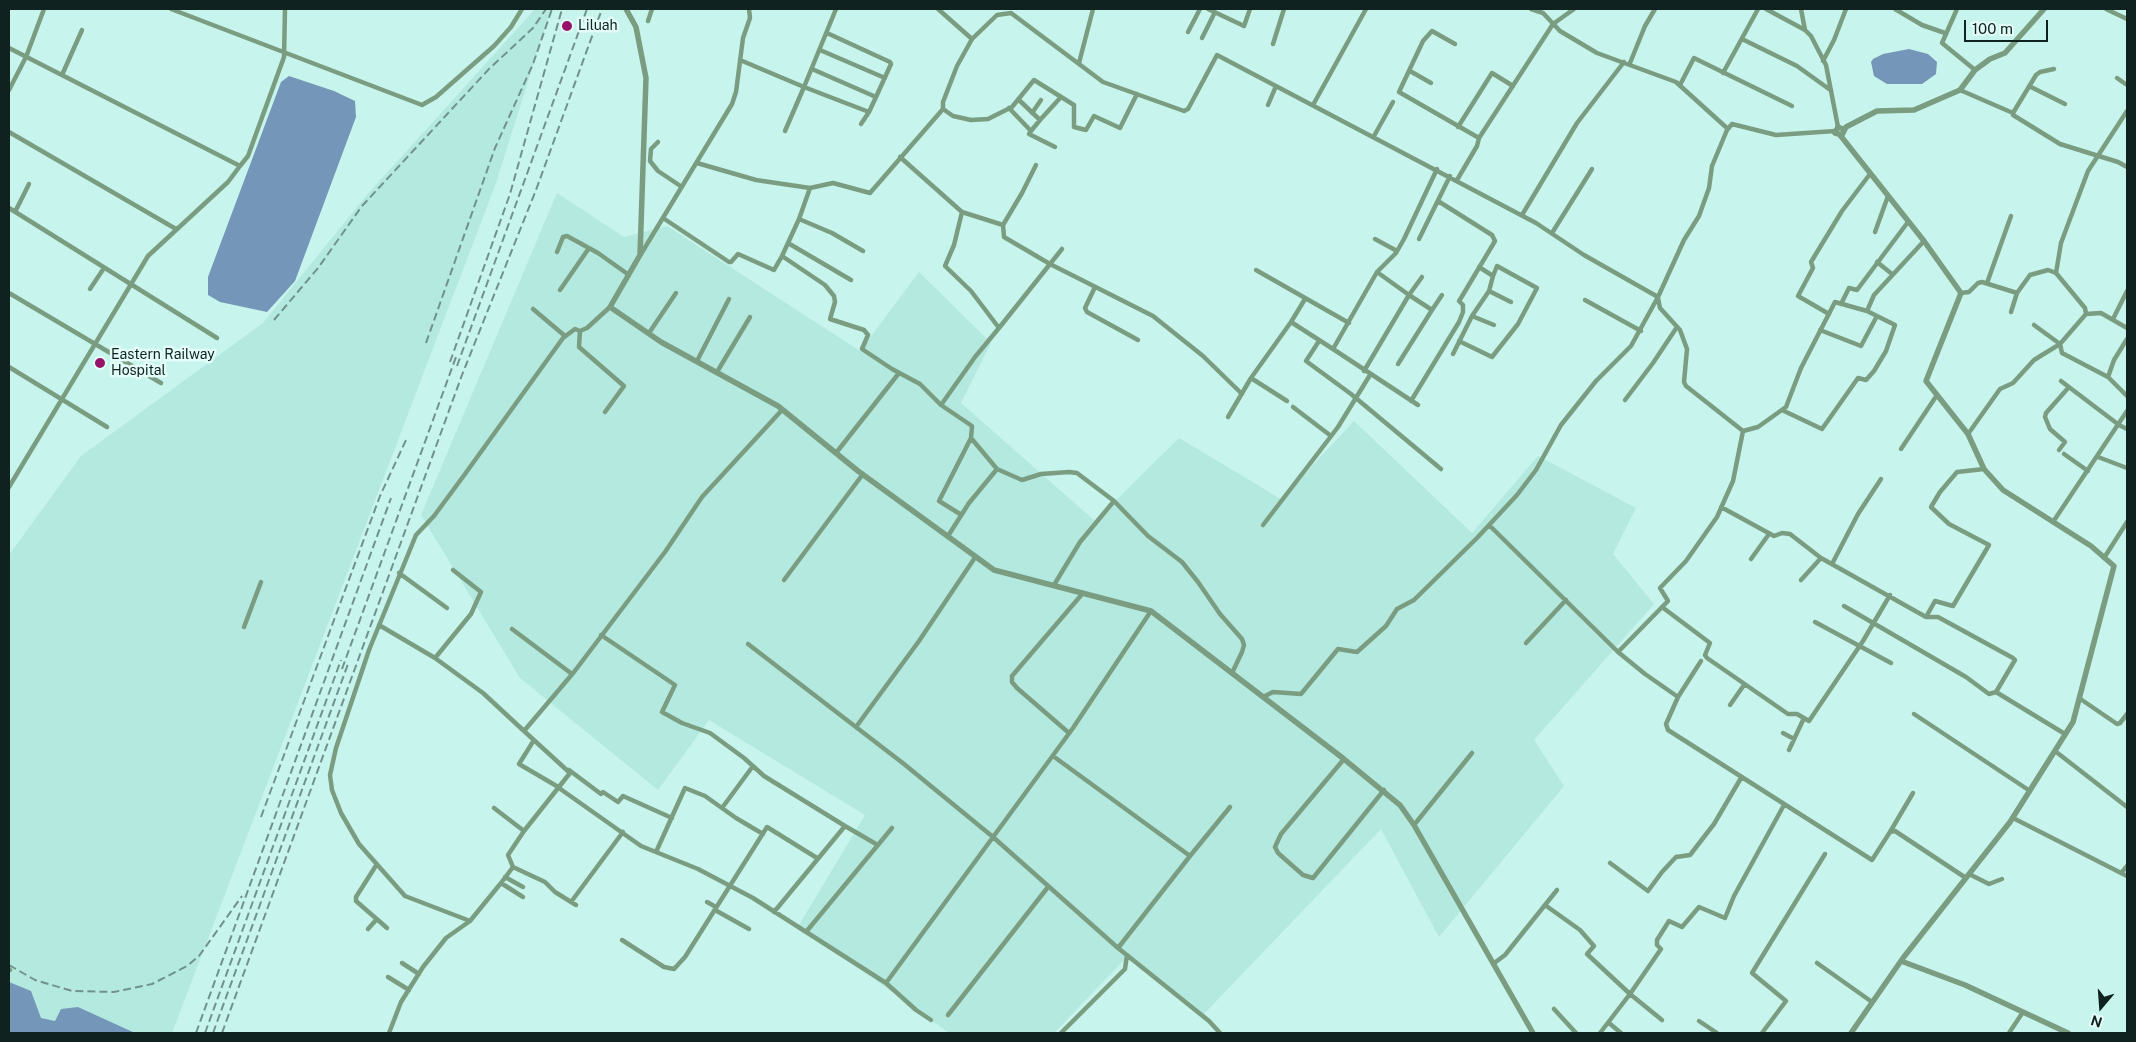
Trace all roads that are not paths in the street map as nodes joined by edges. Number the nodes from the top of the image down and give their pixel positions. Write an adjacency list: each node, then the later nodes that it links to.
1 (44, 9): 45 (street)
2 (171, 9): 44 (street)
3 (285, 9): 44 (street)
4 (522, 9): 44 (street)
5 (626, 9): 134 (street)
6 (652, 9): 30 (street)
7 (749, 9): 46 (street)
8 (836, 9): 35 (street)
9 (938, 9): 38 (street)
10 (1093, 9): 49 (street)
11 (1200, 9): 34 (street)
12 (1208, 9): 28 (street)
13 (1250, 9): 28 (street)
14 (1284, 9): 40 (street)
15 (1366, 9): 77 (street)
16 (1531, 9): 31 (street)
17 (1574, 9): 31 (street)
18 (1655, 9): 50 (street)
19 (1758, 9): 39 (street)
20 (1766, 9): 33 (street)
21 (1801, 9): 33 (street)
22 (1846, 9): 47 (street)
23 (1895, 9): 36 (street)
24 (1957, 9): 36 (street)
25 (2044, 9): 52 (street)
26 (2106, 9): 29 (street)
27 (1008, 11): 38 (street); 49 (street)
28 (1215, 12): 37 (street)
29 (2127, 20)
30 (648, 22)
31 (1553, 24): 48 (street); 63 (street)
32 (82, 30): 56 (street)
33 (1805, 30): 47 (street)
34 (1188, 32)
35 (827, 33): 43 (street); 57 (street)
36 (1945, 33): 52 (street)
37 (1202, 38)
38 (972, 39): 80 (street)
39 (1742, 39): 55 (street); 66 (street)
40 (1273, 44)
41 (1455, 44): 54 (street)
42 (9, 48): 45 (street)
43 (820, 50): 51 (street); 57 (street)
44 (284, 52): 101 (street)
45 (26, 57): 56 (street); 67 (street)
46 (740, 60): 65 (street); 99 (street)
47 (1823, 61): 66 (street)
48 (1624, 62): 50 (street); 116 (street)
49 (1079, 63): 69 (street)
50 (1630, 64): 60 (street)
51 (812, 69): 65 (street); 70 (street)
52 (1976, 70): 68 (street)
53 (2054, 70): 64 (street)
54 (1410, 71): 59 (street); 87 (street)
55 (1724, 73): 60 (street); 78 (street)
56 (62, 75): 101 (street)
57 (885, 78): 70 (street)
58 (2117, 78): 61 (street)
59 (1431, 83)
60 (1680, 85): 88 (street)
61 (2127, 85)
62 (1276, 86): 69 (street); 76 (street); 77 (street)
63 (1513, 86): 87 (street); 94 (street)
64 (2031, 86): 75 (street); 84 (street)
65 (804, 87): 82 (street); 89 (street)
66 (1830, 89): 91 (street)
67 (9, 90)
68 (1960, 90): 84 (street); 91 (street)
69 (1137, 94): 71 (street)
70 (876, 97): 82 (street)
71 (1061, 97): 72 (street); 85 (street)
72 (1019, 100): 79 (street); 83 (street)
73 (1041, 100): 83 (street)
74 (1393, 102): 93 (street)
75 (2065, 104)
76 (1268, 105)
77 (1313, 105): 93 (street)
78 (1792, 106)
79 (1009, 108): 80 (street); 90 (street)
80 (943, 109): 98 (street)
81 (2127, 111): 97 (street)
82 (868, 112): 86 (street)
83 (1032, 112): 85 (street)
84 (2012, 112): 97 (street)
85 (1040, 120): 90 (street)
86 (861, 124)
87 (1458, 127): 94 (street)
88 (1728, 129): 91 (street); 161 (street)
89 (785, 130)
90 (1031, 130): 96 (street)
91 (1839, 131): 105 (street)
92 (9, 132): 122 (street)
93 (1374, 136): 103 (street)
94 (1479, 138): 107 (street)
95 (658, 142): 109 (street)
96 (1055, 147)
97 (2098, 156): 102 (street); 142 (street)
98 (900, 157): 110 (street); 115 (street)
99 (697, 163): 109 (street); 110 (street)
100 (1036, 165): 121 (street)
101 (240, 166): 122 (street)
102 (2127, 167)
103 (1437, 169): 106 (street); 132 (street)
104 (1592, 170): 124 (street)
105 (1870, 174): 111 (street); 172 (street)
106 (1450, 176): 107 (street); 112 (street)
107 (1457, 180): 116 (street)
108 (29, 184): 114 (street)
109 (682, 187): 118 (street)
110 (810, 188): 119 (street)
111 (1888, 196): 120 (street); 123 (street)
112 (1438, 201): 126 (street); 138 (street)
113 (9, 208): 114 (street)
114 (15, 212): 139 (street)
115 (962, 212): 121 (street); 183 (street)
116 (1522, 215): 124 (street)
117 (2011, 216): 148 (street)
118 (663, 218): 134 (street); 135 (street)
119 (799, 219): 128 (street); 131 (street)
120 (1908, 222): 127 (street); 136 (street)
121 (1003, 225): 137 (street)
122 (176, 230): 149 (street)
123 (1875, 232)
124 (1552, 233): 161 (street)
125 (1376, 239): 132 (street)
126 (1420, 239)
127 (1924, 241): 143 (street); 157 (street)
128 (788, 243): 135 (street); 147 (street)
129 (589, 248): 133 (street); 144 (street); 152 (street)
130 (1062, 249): 137 (street)
131 (863, 251)
132 (1397, 251): 141 (street)
133 (557, 252)
134 (640, 255): 144 (street)
135 (782, 256): 204 (street)
136 (1877, 262): 143 (street); 166 (street)
137 (1050, 264): 150 (street); 183 (street)
138 (1479, 267): 145 (street); 218 (street)
139 (104, 268): 149 (street); 151 (street)
140 (1256, 270): 163 (street)
141 (1377, 272): 159 (street); 179 (street)
142 (2056, 273): 158 (street); 173 (street)
143 (1892, 274): 170 (street)
144 (628, 275): 167 (street)
145 (1493, 276): 153 (street); 194 (street)
146 (1422, 277): 159 (street)
147 (851, 280)
148 (1987, 283): 157 (street); 158 (street)
149 (130, 285): 190 (street); 195 (street)
150 (1094, 287): 192 (street); 211 (street)
151 (90, 289)
152 (560, 290)
153 (1489, 291): 165 (street); 174 (street)
154 (2127, 291): 177 (street)
155 (9, 293): 195 (street)
156 (676, 293): 188 (street)
157 (1961, 293): 212 (street)
158 (2017, 293): 171 (street)
159 (1409, 295): 169 (street); 202 (street)
160 (1442, 295): 169 (street)
161 (1658, 297): 182 (street); 187 (street)
162 (729, 299): 199 (street)
163 (1305, 299): 178 (street); 179 (street)
164 (1585, 300): 187 (street)
165 (1511, 302)
166 (1841, 304): 170 (street); 172 (street)
167 (610, 307): 186 (street); 188 (street)
168 (533, 309): 189 (street)
169 (1432, 310): 200 (street)
170 (1867, 311): 175 (street)
171 (2011, 312)
172 (1829, 314): 185 (street)
173 (2086, 314): 177 (street); 196 (street)
174 (1472, 316): 180 (street); 194 (street)
175 (1877, 316): 185 (street); 223 (street)
176 (750, 317): 203 (street)
177 (2113, 320): 184 (street)
178 (1291, 322): 193 (street); 207 (street)
179 (1349, 323): 197 (street)
180 (1494, 325)
181 (2034, 325): 196 (street)
182 (1677, 327): 216 (street); 230 (street)
183 (999, 328): 219 (street)
184 (2127, 328)
185 (1820, 330): 223 (street)
186 (580, 331): 189 (street); 225 (street)
187 (1640, 331): 253 (street)
188 (649, 334): 199 (street)
189 (565, 336): 263 (street)
190 (217, 338)
191 (2127, 339): 206 (street)
192 (1138, 340)
193 (1319, 340): 197 (street); 214 (street)
194 (1459, 341): 198 (street)
195 (95, 344): 209 (street); 215 (street)
196 (2060, 344): 206 (street); 231 (street)
197 (1333, 349): 202 (street)
198 (1452, 354)
199 (697, 361): 203 (street)
200 (1398, 364)
201 (9, 366): 215 (street)
202 (1364, 371): 205 (street)
203 (717, 372): 222 (street)
204 (899, 373): 219 (street); 236 (street)
205 (1370, 375): 214 (street); 218 (street)
206 (2108, 377): 213 (street)
207 (1251, 378): 211 (street); 217 (street)
208 (2061, 380): 210 (street)
209 (161, 382)
210 (2069, 387): 227 (street); 235 (street)
211 (1242, 394): 226 (street)
212 (1937, 394): 231 (street); 234 (street)
213 (2127, 396)
214 (1355, 398): 232 (street); 241 (street)
215 (62, 399): 228 (street); 246 (street)
216 (1625, 400)
217 (1286, 401)
218 (1411, 401): 220 (street)
219 (942, 405): 233 (street)
220 (1418, 405)
221 (1293, 407): 232 (street)
222 (782, 410): 236 (street); 281 (street)
223 (1782, 410): 230 (street)
224 (2127, 411): 227 (street)
225 (606, 412)
226 (1228, 417)
227 (2119, 425): 229 (street); 238 (street)
228 (107, 427)
229 (2127, 429)
230 (1743, 431): 248 (street)
231 (1968, 434): 242 (street)
232 (1331, 436): 252 (street)
233 (971, 438): 240 (street); 249 (street)
234 (1901, 449)
235 (2059, 450)
236 (836, 453): 244 (street)
237 (2064, 454): 243 (street)
238 (2098, 456): 239 (street); 243 (street)
239 (2127, 468)
240 (997, 469): 247 (street); 249 (street)
241 (1440, 469)
242 (1984, 469): 250 (street); 275 (street)
243 (2088, 471): 250 (street)
244 (863, 474): 256 (street); 264 (street)
245 (1881, 479): 261 (street)
246 (9, 487)
247 (1114, 501): 267 (street); 289 (street)
248 (1721, 507): 255 (street); 272 (street)
249 (960, 514): 256 (street)
250 (2053, 522): 259 (street)
251 (2127, 522): 254 (street)
252 (1263, 525)
253 (1489, 525): 270 (street); 293 (street)
254 (2125, 531): 259 (street)
255 (1769, 534): 258 (street); 260 (street)
256 (948, 536): 257 (street)
257 (976, 556): 267 (street); 300 (street)
258 (1821, 558): 261 (street); 265 (street)
259 (2104, 558): 295 (street)
260 (1752, 559)
261 (1832, 564): 269 (street)
262 (453, 570): 286 (street)
263 (399, 573): 273 (street); 278 (street)
264 (784, 580)
265 (1801, 580)
266 (261, 582): 279 (street)
267 (1054, 586): 268 (street)
268 (1083, 593): 274 (street); 302 (street)
269 (1890, 595): 275 (street); 277 (street)
270 (1566, 600): 282 (street); 285 (street)
271 (1844, 606): 277 (street)
272 (1662, 607): 285 (street); 291 (street)
273 (447, 608)
274 (1151, 611): 289 (street); 302 (street)
275 (1926, 617): 292 (street)
276 (1815, 622): 284 (street)
277 (1875, 622): 284 (street); 292 (street)
278 (379, 625): 286 (street); 340 (street)
279 (244, 627)
280 (512, 629): 290 (street)
281 (601, 635): 290 (street); 312 (street)
282 (1526, 643)
283 (748, 644): 300 (street)
284 (1858, 647): 288 (street); 299 (street)
285 (1618, 652): 294 (street)
286 (435, 658): 301 (street)
287 (1700, 661): 294 (street)
288 (1891, 663)
289 (1232, 673): 293 (street)
290 (572, 674): 301 (street)
291 (1744, 685): 296 (street); 299 (street)
292 (1996, 692): 304 (street)
293 (1263, 696): 311 (street)
294 (1678, 697): 314 (street)
295 (2079, 698): 298 (street); 304 (street)
296 (1730, 705)
297 (1914, 714): 317 (street)
298 (2127, 714)
299 (1804, 718): 305 (street)
300 (856, 727): 333 (street)
301 (524, 731): 306 (street)
302 (1069, 733): 310 (street)
303 (1784, 733): 305 (street)
304 (2065, 734): 308 (street)
305 (1794, 739): 307 (street)
306 (534, 740): 313 (street); 315 (street)
307 (1789, 750)
308 (2055, 751): 317 (street); 323 (street)
309 (1472, 753): 326 (street)
310 (1052, 756): 333 (street); 337 (street)
311 (1344, 759): 316 (street); 316 (street)
312 (753, 766): 322 (street); 327 (street)
313 (568, 769): 315 (street); 324 (street)
314 (1741, 778): 319 (street); 339 (street)
315 (560, 788): 329 (street); 330 (street)
316 (1384, 790): 326 (street)
317 (2030, 791): 325 (street)
318 (1913, 792): 331 (street)
319 (1784, 806): 331 (street); 377 (street)
320 (1230, 807): 337 (street)
321 (494, 808): 329 (street)
322 (722, 808): 324 (street); 332 (street)
323 (2127, 808)
324 (672, 818): 335 (street)
325 (2013, 818): 343 (street); 344 (street)
326 (1414, 825): 371 (street)
327 (845, 826): 334 (street); 338 (street)
328 (892, 828): 334 (street)
329 (524, 831): 342 (street)
330 (623, 832): 335 (street); 354 (street)
331 (1890, 832): 344 (street)
332 (763, 834): 338 (street); 349 (street)
333 (993, 838): 351 (street); 375 (street)
334 (876, 844): 365 (street)
335 (656, 852): 349 (street)
336 (1825, 854): 394 (street)
337 (1190, 856): 367 (street)
338 (818, 858): 359 (street)
339 (1610, 863)
340 (377, 864): 360 (street); 361 (street)
341 (2127, 866): 343 (street)
342 (513, 867): 346 (street); 354 (street)
343 (2122, 872): 345 (street)
344 (1967, 876): 347 (street); 369 (street)
345 (2127, 876)
346 (505, 877): 348 (street); 350 (street)
347 (2002, 879)
348 (501, 883): 353 (street); 361 (street)
349 (730, 886): 358 (street); 359 (street)
350 (522, 887)
351 (1048, 887): 367 (street); 381 (street)
352 (1557, 890): 357 (street)
353 (523, 897)
354 (571, 902): 356 (street)
355 (707, 902): 358 (street)
356 (576, 905)
357 (1545, 905): 371 (street); 377 (street)
358 (716, 908): 364 (street); 366 (street)
359 (774, 912): 365 (street)
360 (376, 920): 362 (street); 363 (street)
361 (470, 921): 373 (street)
362 (387, 928)
363 (368, 929)
364 (749, 929)
365 (806, 932): 375 (street)
366 (622, 940)
367 (1118, 948): 368 (street)
368 (1127, 955): 387 (street); 388 (street)
369 (1901, 961): 378 (street); 380 (street)
370 (402, 963): 373 (street)
371 (1493, 964): 389 (street)
372 (1817, 964): 378 (street)
373 (419, 974): 376 (street)
374 (388, 977): 376 (street)
375 (886, 983): 382 (street)
376 (409, 990): 386 (street)
377 (1630, 994): 383 (street); 385 (street)
378 (1872, 1002): 395 (street)
379 (1554, 1009): 390 (street)
380 (2023, 1012): 396 (street); 397 (street)
381 (948, 1015)
382 (931, 1020)
383 (1662, 1020)
384 (1699, 1021): 393 (street)
385 (1609, 1023): 391 (street); 392 (street)
386 (389, 1033)
387 (1061, 1033)
388 (1220, 1033)
389 (1532, 1033)
390 (1576, 1033)
391 (1600, 1033)
392 (1622, 1033)
393 (1717, 1033)
394 (1762, 1033)
395 (1851, 1033)
396 (2009, 1033)
397 (2068, 1033)

